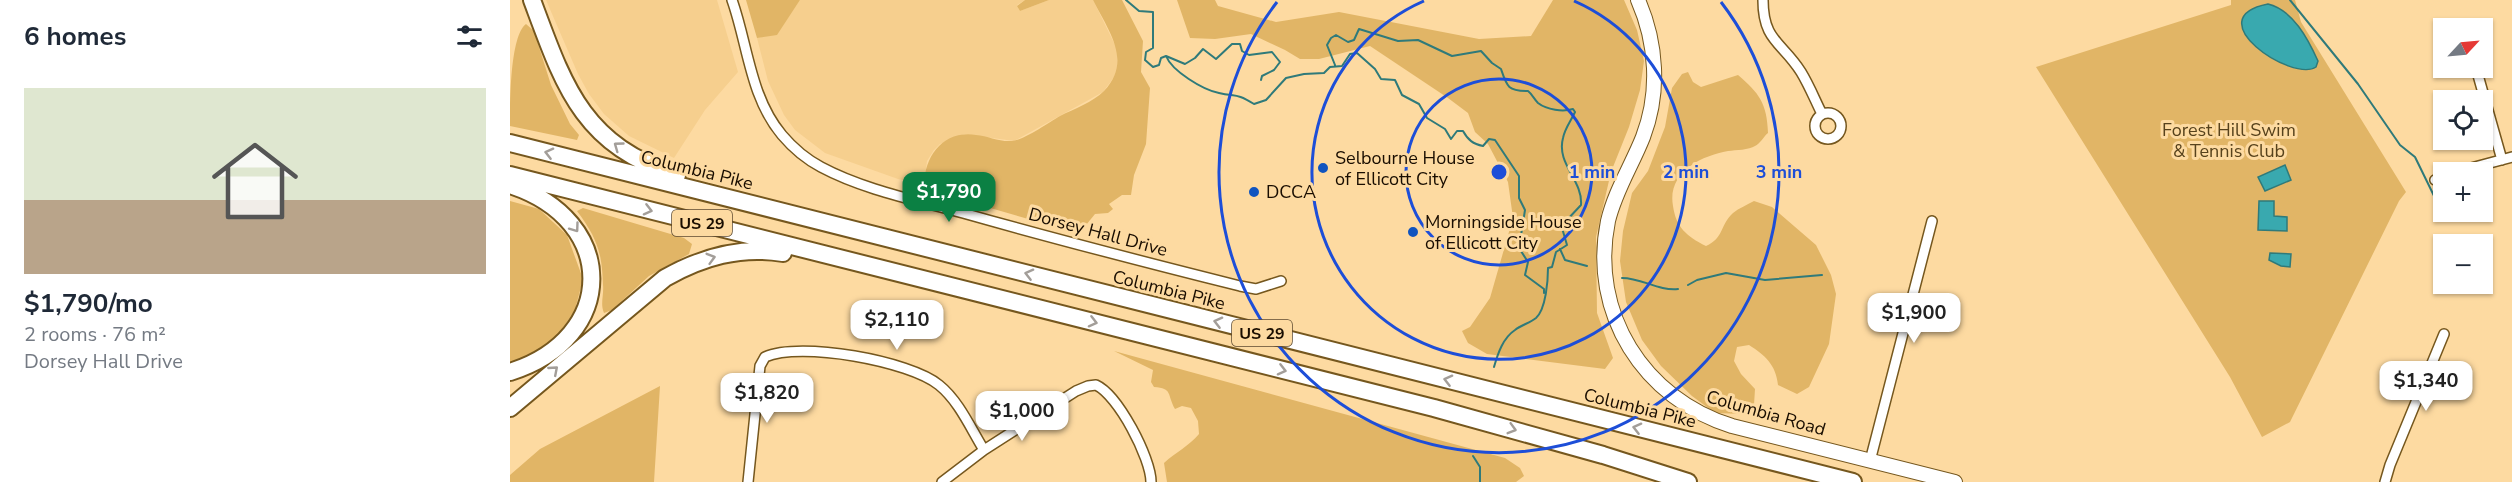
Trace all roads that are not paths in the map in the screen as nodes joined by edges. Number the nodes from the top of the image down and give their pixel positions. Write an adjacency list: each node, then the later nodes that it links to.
1 (532, 0): 14 (highway, one-way to 1)
2 (732, 0): 16 (street, Dorsey Hall Drive)
3 (1638, 0): 22 (street, Columbia Road)
4 (1763, 0): 6 (street)
5 (2479, 78): 9 (street)
6 (1822, 114)
7 (510, 143): 14 (highway, Columbia Pike / US 29, one-way to 7)
8 (2512, 157): 9 (street)
9 (2502, 160): 10 (street)
10 (2493, 162)
11 (510, 175): 15 (highway, US 29, one-way to 15)
12 (510, 185): 18 (highway, one-way to 18)
13 (1932, 221): 22 (street)
14 (830, 224): 20 (highway, Columbia Pike / US 29, one-way to 14)
15 (894, 272): 19 (highway, one-way to 15); 26 (highway, US 29, one-way to 26)
16 (1281, 282)
17 (2444, 334): 30 (street)
18 (510, 372)
19 (510, 408)
20 (1694, 442): 27 (highway); 28 (highway, Columbia Pike / US 29)
21 (984, 450): 23 (street); 24 (street); 25 (street)
22 (1870, 461): 29 (street, Columbia Road)
23 (748, 482)
24 (942, 482)
25 (1152, 482)
26 (1688, 482)
27 (1815, 482)
28 (1853, 482)
29 (1955, 482)
30 (2385, 482)

